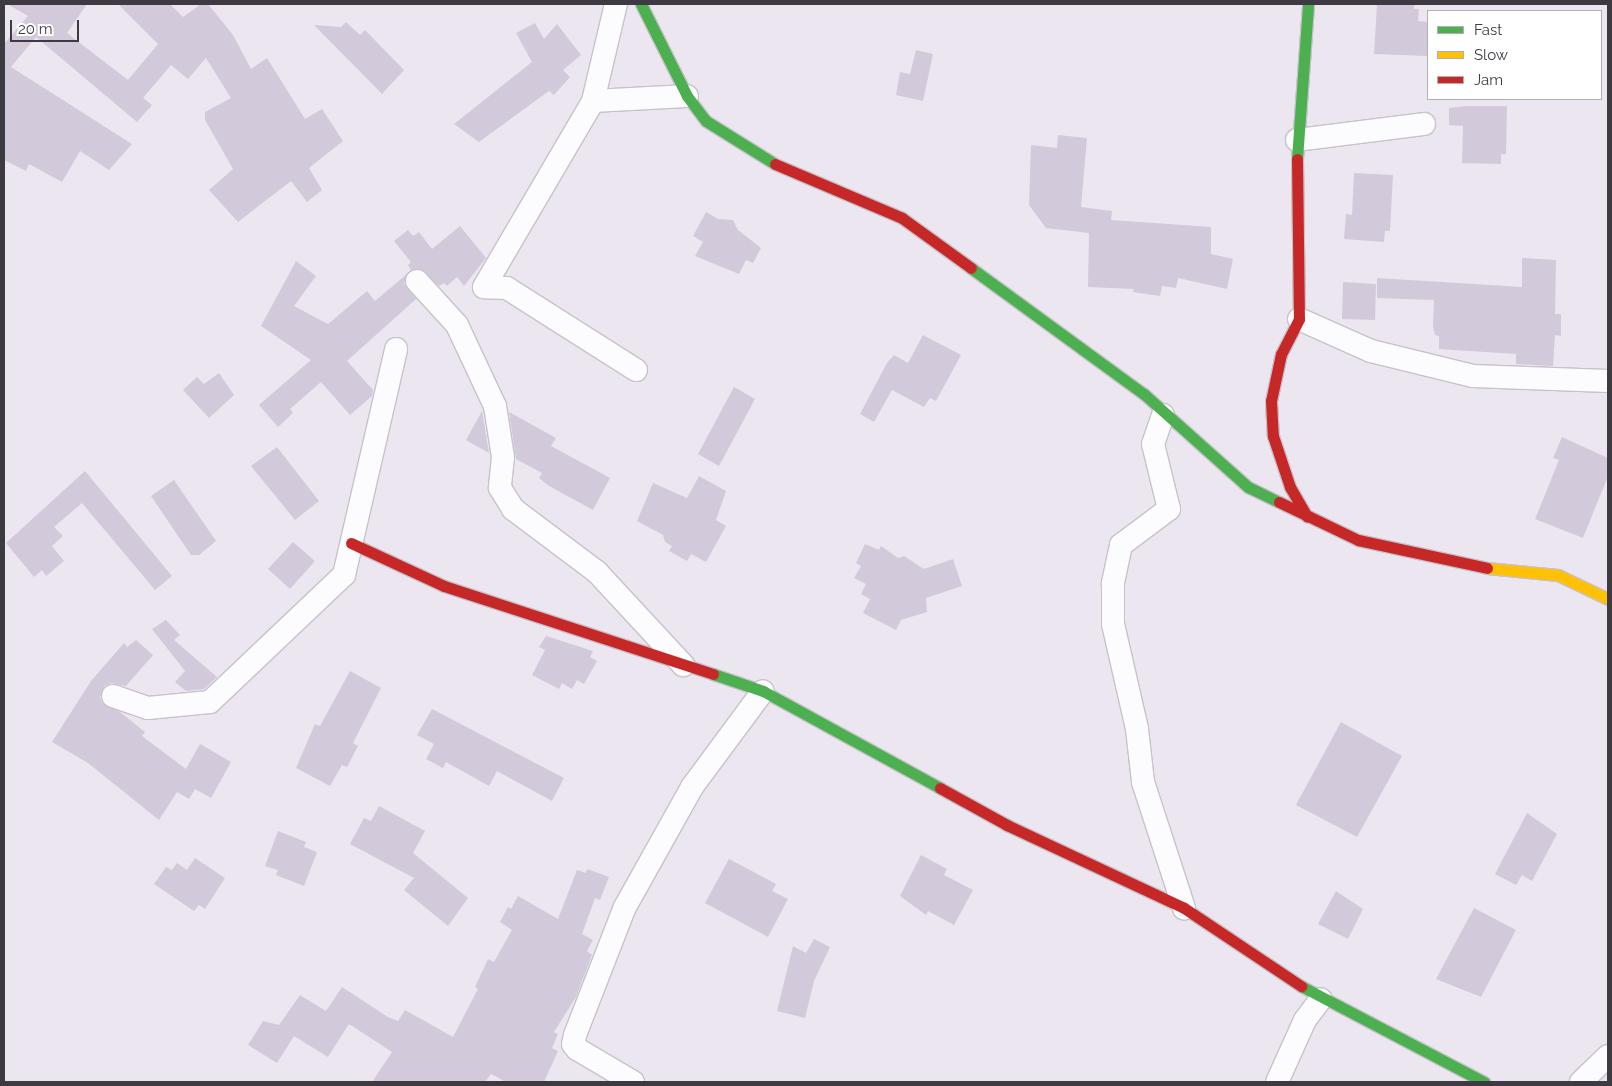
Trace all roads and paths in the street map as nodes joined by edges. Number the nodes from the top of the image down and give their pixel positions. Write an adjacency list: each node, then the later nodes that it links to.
1 (616, 4): 5 (street)
2 (641, 4): 4 (street)
3 (1308, 4): 7 (street)
4 (687, 96): 5 (street); 13 (street)
5 (593, 101): 11 (street)
6 (1424, 124): 7 (street)
7 (1297, 140): 9 (street)
8 (417, 281): 17 (street)
9 (1299, 319): 12 (street); 14 (street)
10 (396, 349): 15 (street)
11 (636, 370)
12 (1608, 381)
13 (1162, 415): 14 (street); 20 (street)
14 (1307, 516): 16 (street)
15 (351, 543): 17 (street); 19 (street)
16 (1608, 597)
17 (684, 666): 18 (street)
18 (763, 691): 20 (street); 23 (street)
19 (113, 696)
20 (1184, 908): 21 (street)
21 (1321, 999): 24 (street); 25 (street)
22 (1608, 1056): 26 (street)
23 (633, 1082)
24 (1277, 1082)
25 (1484, 1082)
26 (1580, 1082)

